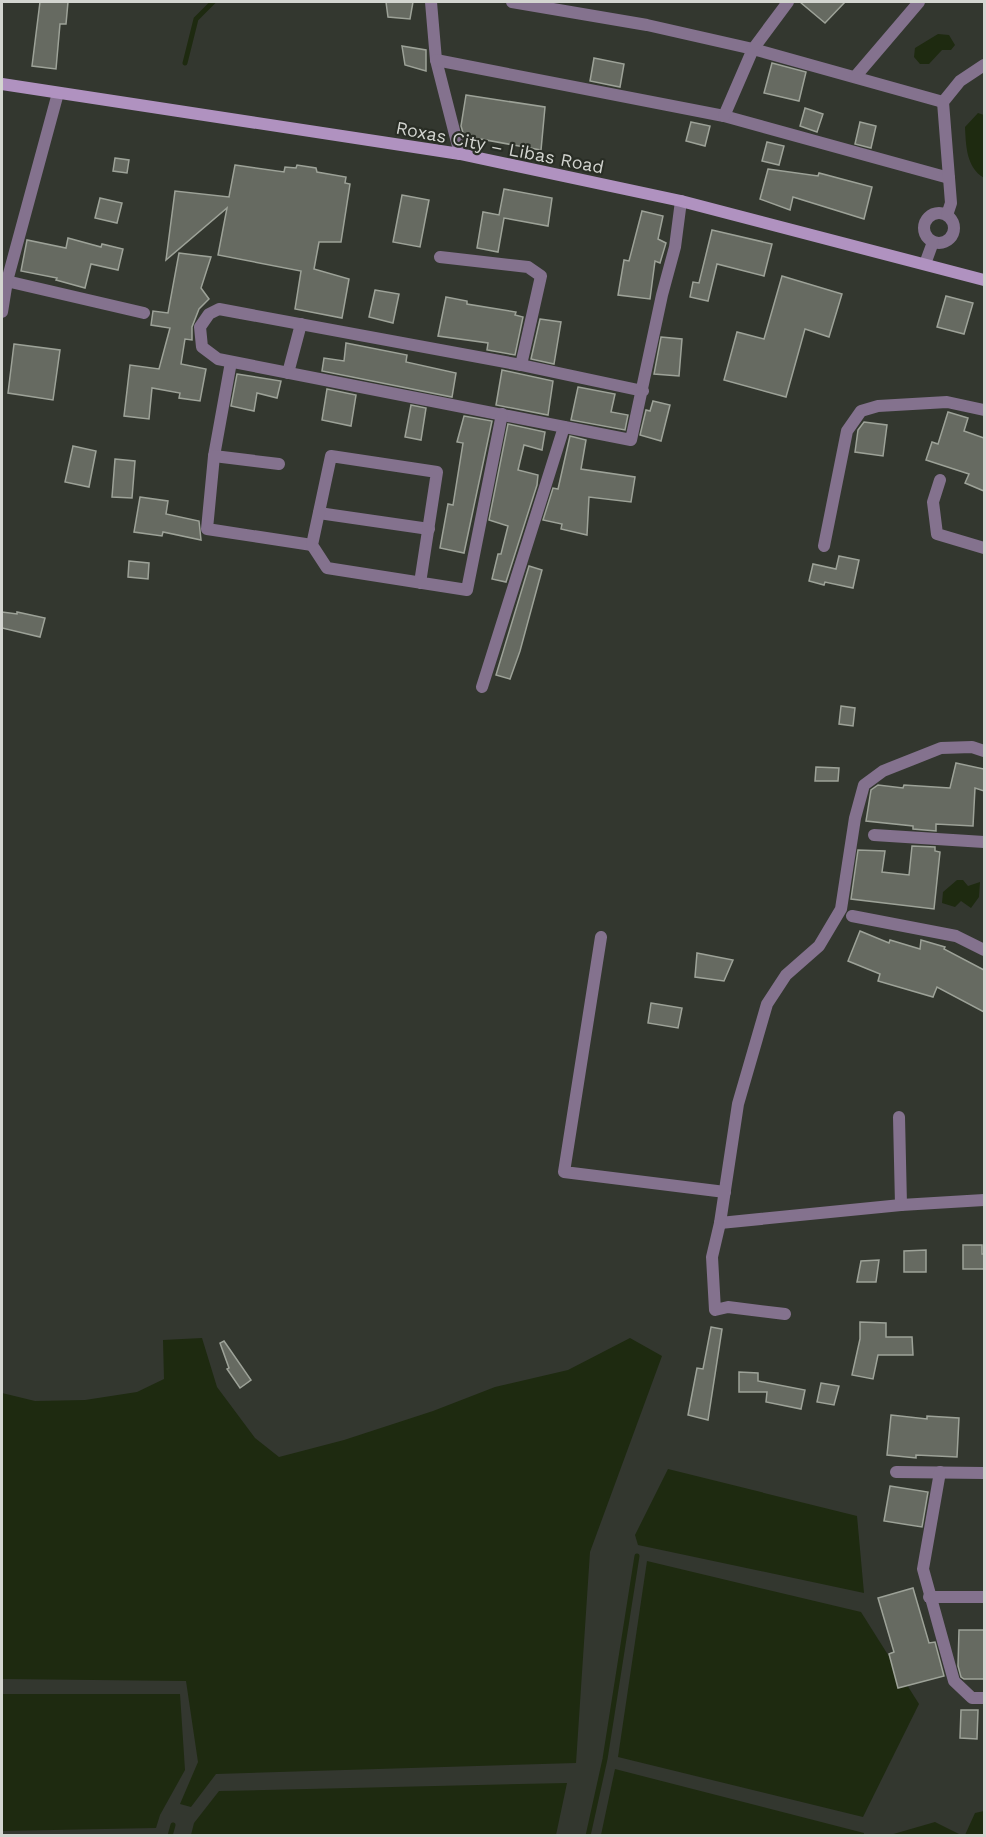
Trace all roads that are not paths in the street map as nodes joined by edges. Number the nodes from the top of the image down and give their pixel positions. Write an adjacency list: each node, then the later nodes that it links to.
1 (431, 2): 6 (street)
2 (512, 2): 5 (street)
3 (788, 2): 5 (street)
4 (919, 2): 8 (street)
5 (753, 49): 8 (street); 12 (street)
6 (436, 60): 12 (street); 13 (street)
7 (984, 65): 11 (street)
8 (855, 77): 11 (street)
9 (2, 84): 10 (main road, Roxas City – Libas Road)
10 (58, 93): 13 (main road, Roxas City – Libas Road); 21 (street)
11 (943, 102): 14 (street)
12 (724, 116): 14 (street)
13 (460, 154): 15 (main road, Roxas City – Libas Road)
14 (949, 178): 16 (street)
15 (681, 201): 19 (main road, Roxas City – Libas Road); 28 (street)
16 (947, 215): 17 (street); 17 (street)
17 (933, 242): 19 (street)
18 (440, 257): 26 (street)
19 (925, 264): 20 (main road, Roxas City – Libas Road)
20 (984, 280)
21 (4, 281): 22 (street); 23 (street)
22 (2, 312)
23 (144, 313)
24 (301, 324): 25 (street); 26 (street); 27 (street)
25 (231, 362): 27 (street); 32 (street)
26 (521, 365): 28 (street)
27 (288, 373): 30 (street)
28 (643, 391): 31 (street)
29 (984, 410): 38 (street)
30 (502, 414): 31 (street); 40 (street)
31 (564, 427): 41 (street)
32 (214, 456): 33 (street); 37 (street)
33 (279, 464)
34 (940, 480): 39 (street)
35 (319, 513): 36 (street); 36 (street); 37 (street)
36 (429, 529): 40 (street)
37 (312, 545): 40 (street)
38 (824, 546)
39 (984, 548)
40 (420, 583)
41 (482, 687)
42 (984, 750): 49 (street)
43 (874, 835): 44 (street)
44 (984, 842)
45 (852, 916): 47 (street)
46 (601, 937): 49 (street)
47 (984, 950)
48 (899, 1117): 51 (street)
49 (725, 1192): 52 (street)
50 (984, 1200): 51 (street)
51 (901, 1205): 52 (street)
52 (720, 1223): 53 (street)
53 (785, 1314)
54 (896, 1472): 55 (street)
55 (940, 1472): 56 (street); 57 (street)
56 (984, 1473)
57 (929, 1597): 58 (street); 59 (street)
58 (984, 1597)
59 (984, 1698)

